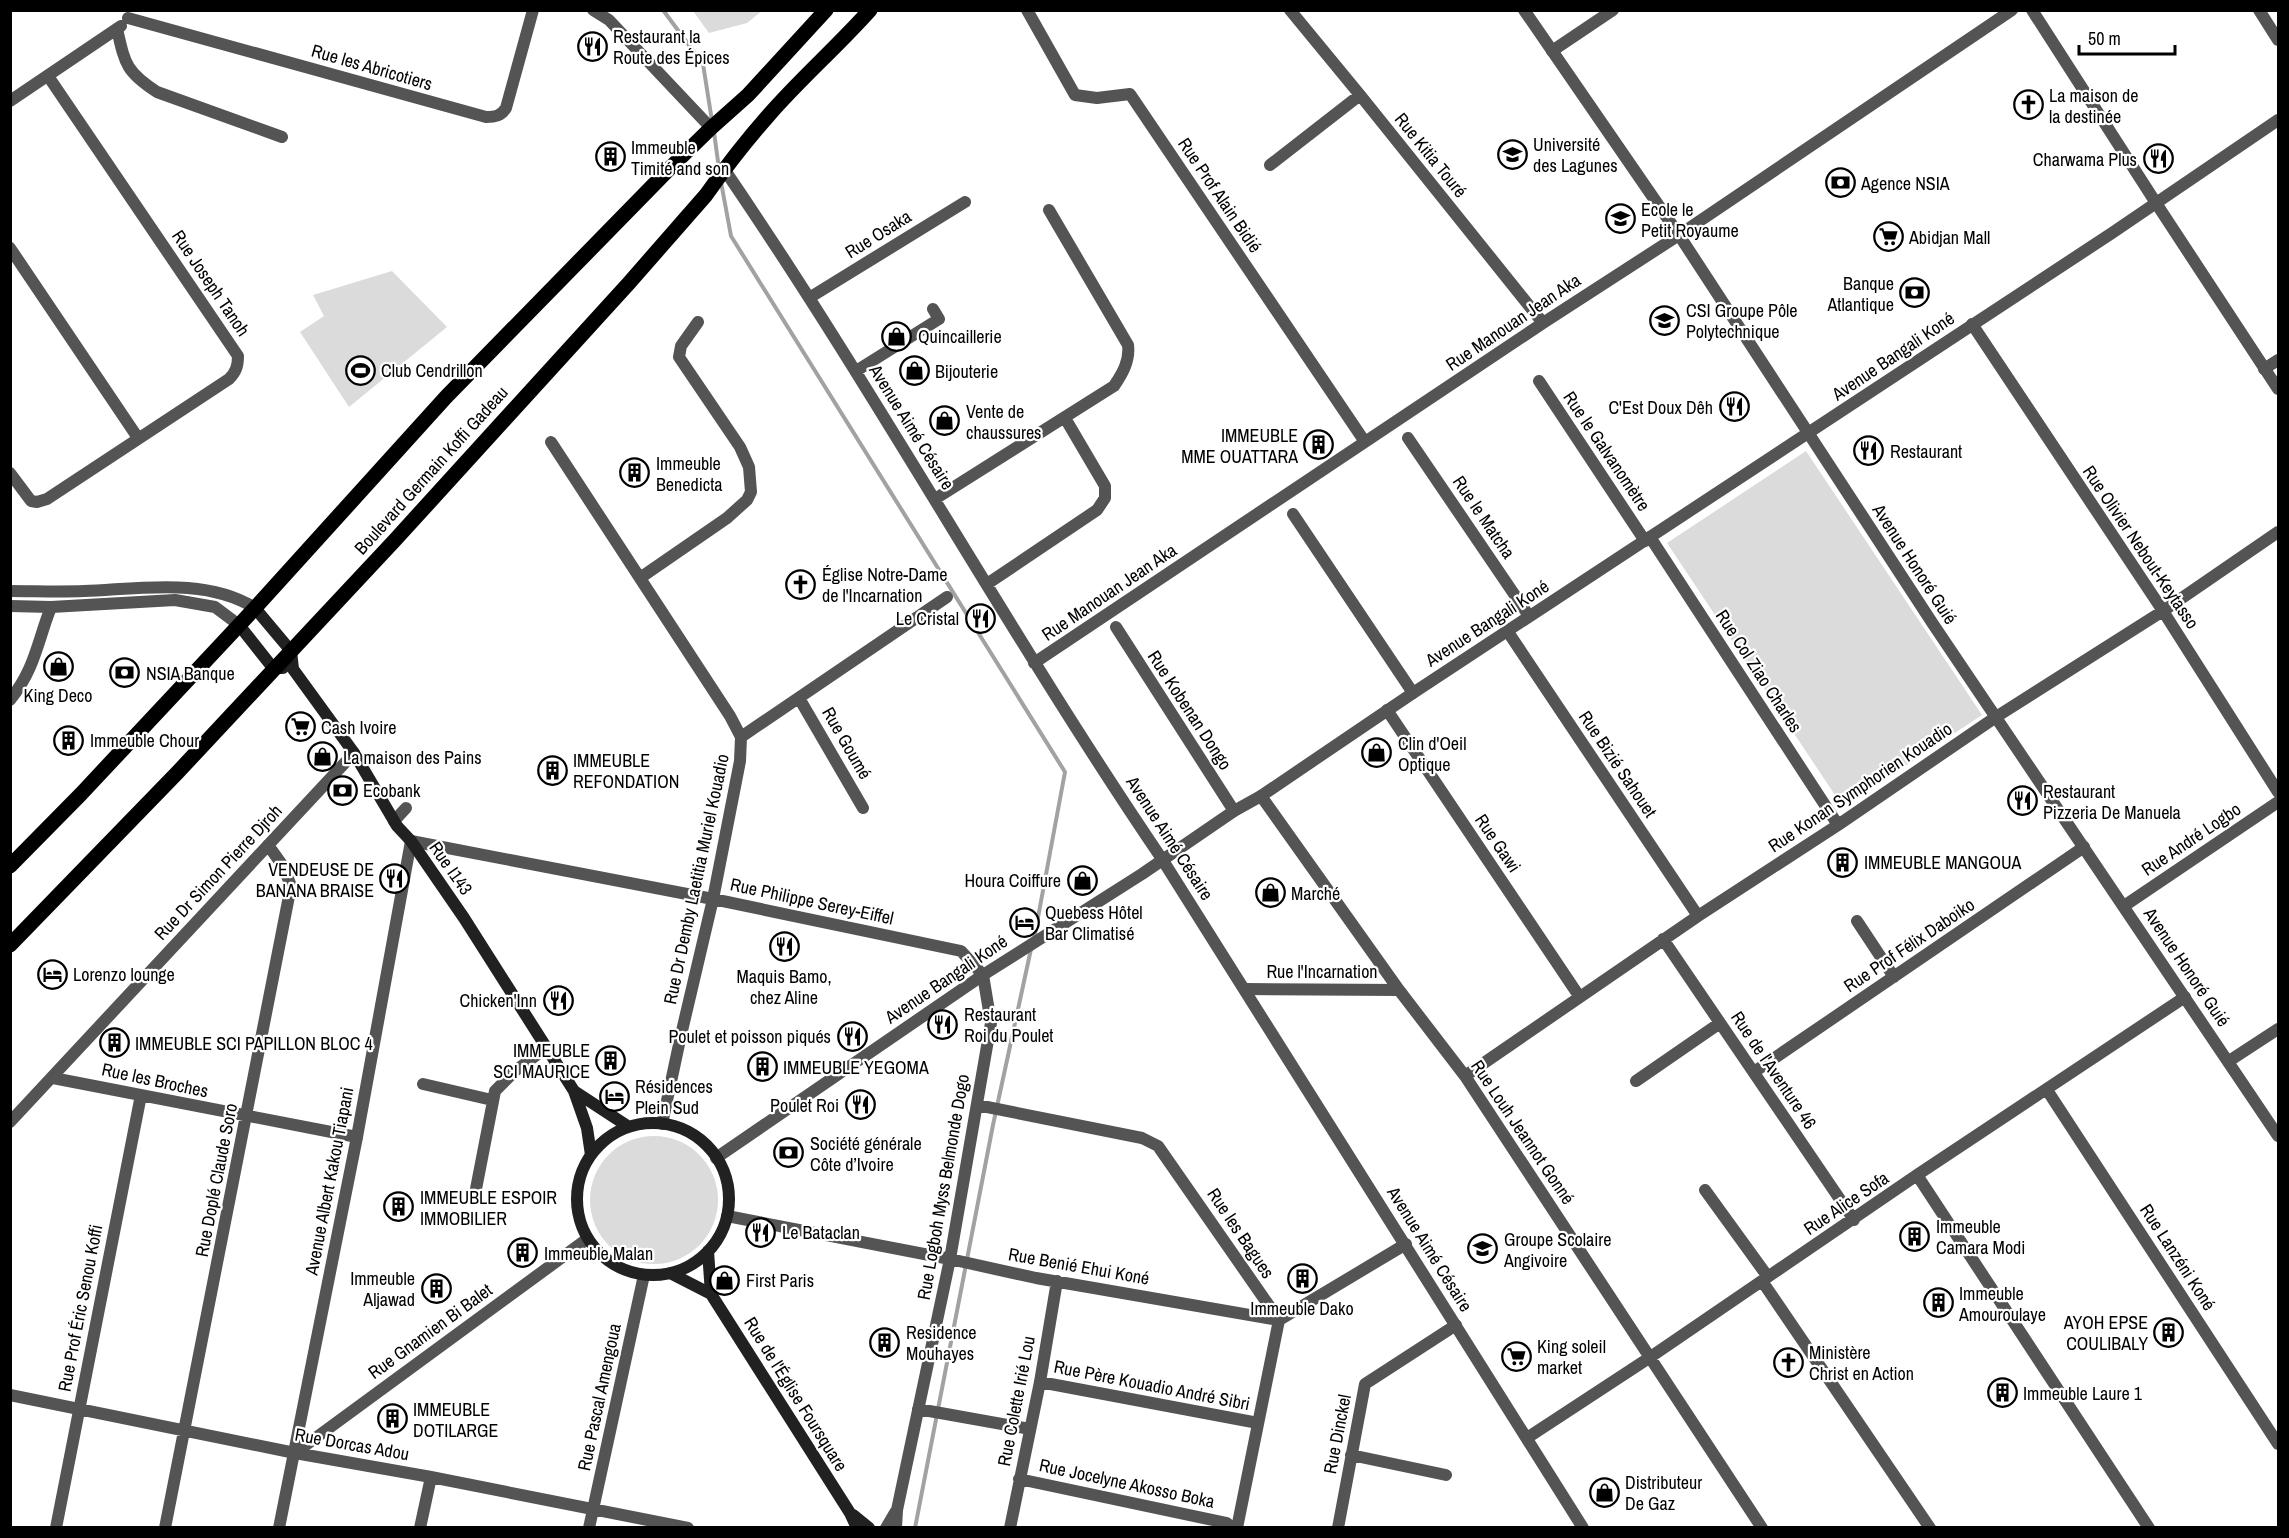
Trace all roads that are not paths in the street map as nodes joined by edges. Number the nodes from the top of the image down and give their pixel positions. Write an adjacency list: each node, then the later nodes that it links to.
1 (533, 10): 12 (street, Rue les Abricotiers)
2 (592, 10): 20 (street)
3 (826, 10): 20 (main road, Boulevard Germain Koffi Gadeau)
4 (870, 10): 23 (main road, Boulevard Germain Koffi Gadeau)
5 (1027, 10): 44 (street, Rue Prof Alain Bidié)
6 (1290, 10): 17 (street, Rue Kitia Touré)
7 (1524, 10): 15 (street, Avenue Honoré Guié)
8 (1612, 10): 15 (street)
9 (2012, 10): 27 (street, Rue Manouan Jean Aka)
10 (2032, 10): 25 (street)
11 (2259, 10): 14 (street)
12 (129, 14): 13 (street)
13 (117, 29): 16 (street); 21 (street)
14 (2278, 40)
15 (1552, 51): 27 (street, Avenue Honoré Guié)
16 (48, 76): 18 (street); 41 (street, Rue Joseph Tanoh)
17 (1360, 95): 22 (street); 32 (street, Rue Kitia Touré)
18 (10, 101)
19 (2278, 120): 25 (street, Avenue Bangali Koné)
20 (711, 128): 57 (main road, Boulevard Germain Koffi Gadeau)
21 (282, 137)
22 (1270, 165)
23 (724, 169): 29 (street, Avenue Aimé Césaire); 63 (main road, Boulevard Germain Koffi Gadeau)
24 (965, 202): 29 (street, Rue Osaka)
25 (2156, 203): 33 (street, Avenue Bangali Koné); 35 (street)
26 (1049, 210): 39 (street)
27 (1679, 235): 32 (street, Rue Manouan Jean Aka); 40 (street, Avenue Honoré Guié)
28 (10, 248): 41 (street)
29 (809, 298): 36 (street, Avenue Aimé Césaire)
30 (933, 309): 36 (street)
31 (698, 322): 50 (street)
32 (1543, 323): 44 (street, Rue Manouan Jean Aka)
33 (1972, 324): 40 (street, Avenue Bangali Koné); 58 (street, Rue Olivier Nebout-Keytasso)
34 (2278, 360): 35 (street)
35 (2264, 369): 38 (street)
36 (856, 371): 46 (street, Avenue Aimé Césaire)
37 (1539, 381): 49 (street, Rue le Galvanomètre)
38 (2278, 389)
39 (1065, 418): 46 (street); 51 (street)
40 (1808, 434): 49 (street, Avenue Bangali Koné); 71 (street, Avenue Honoré Guié)
41 (138, 438): 45 (street, Rue Joseph Tanoh)
42 (1408, 438): 59 (street, Rue le Matcha)
43 (551, 442): 50 (street, Rue Dr Demby Laetitia Muriel Kouadio)
44 (1365, 442): 64 (street, Rue Manouan Jean Aka)
45 (10, 473)
46 (935, 499): 51 (street, Avenue Aimé Césaire)
47 (1293, 514): 67 (street)
48 (2278, 532): 58 (street, Rue Konan Symphorien Kouadio)
49 (1647, 539): 59 (street, Avenue Bangali Koné); 81 (street, Rue Col Ziao Charles)
50 (640, 578): 72 (street, Rue Dr Demby Laetitia Muriel Kouadio)
51 (987, 584): 64 (street, Avenue Aimé Césaire)
52 (10, 591): 53 (street)
53 (72, 592): 56 (street); 57 (street)
54 (947, 597): 68 (street)
55 (10, 606): 56 (street)
56 (51, 607): 60 (street); 69 (street)
57 (255, 608): 60 (main road, Boulevard Germain Koffi Gadeau); 63 (main road)
58 (2163, 611): 71 (street, Rue Konan Symphorien Kouadio); 74 (street, Rue Olivier Nebout-Keytasso)
59 (1529, 616): 62 (street, Avenue Bangali Koné)
60 (239, 625): 65 (main road); 86 (main road, Boulevard Germain Koffi Gadeau)
61 (1116, 627): 79 (street, Rue Kobenan Dongo)
62 (1508, 632): 67 (street, Avenue Bangali Koné); 89 (street, Rue Bizié Sahouet)
63 (291, 651): 65 (main road, Boulevard Germain Koffi Gadeau); 66 (main road)
64 (1034, 663): 85 (street, Avenue Aimé Césaire)
65 (273, 668): 66 (main road); 92 (main road, Boulevard Germain Koffi Gadeau)
66 (293, 669): 73 (main road, Rue I143)
67 (1413, 693): 70 (street, Avenue Bangali Koné)
68 (799, 698): 72 (street); 78 (street, Rue Goumé)
69 (10, 700)
70 (1387, 710): 75 (street, Avenue Bangali Koné); 97 (street, Rue Gawi)
71 (1996, 717): 81 (street, Rue Konan Symphorien Kouadio); 84 (street, Avenue Honoré Guié)
72 (741, 737): 87 (street, Rue Dr Demby Laetitia Muriel Kouadio)
73 (354, 753): 80 (main road, Rue I143); 83 (street, Rue Dr Simon Pierre Djroh)
74 (2278, 792)
75 (1261, 796): 79 (street, Avenue Bangali Koné); 96 (street, Rue Louh Jeannot Gonné)
76 (2278, 802): 88 (street, Rue André Logbo)
77 (406, 808): 80 (street)
78 (863, 808)
79 (1234, 812): 85 (street, Avenue Bangali Koné)
80 (394, 821): 82 (main road, Rue I143)
81 (1838, 825): 89 (street, Rue Konan Symphorien Kouadio)
82 (411, 841): 87 (street, Rue Philippe Serey-Eiffel); 101 (main road, Rue I143); 118 (street, Avenue Albert Kakou Tiapani)
83 (268, 845): 105 (street, Rue Dr Simon Pierre Djroh); 113 (street, Rue Doplé Claude Soro)
84 (2084, 847): 88 (street, Avenue Honoré Guié); 94 (street, Rue Prof Félix Daboiko)
85 (1162, 859): 93 (street, Avenue Bangali Koné); 95 (street, Avenue Aimé Césaire)
86 (10, 866)
87 (713, 899): 93 (street, Rue Philippe Serey-Eiffel); 115 (street, Rue Dr Demby Laetitia Muriel Kouadio)
88 (2124, 906): 98 (street, Avenue Honoré Guié)
89 (1698, 916): 91 (street, Rue Konan Symphorien Kouadio)
90 (1857, 921): 94 (street)
91 (1663, 939): 97 (street, Rue Konan Symphorien Kouadio); 99 (street, Rue de l'Aventure 46)
92 (10, 945)
93 (983, 975): 112 (street, Rue Logboh Myss Belmonde Dogo); 120 (street, Avenue Bangali Koné)
94 (1894, 977): 103 (street, Rue Prof Félix Daboiko)
95 (1245, 988): 96 (street, Rue l'Incarnation); 127 (street, Avenue Aimé Césaire)
96 (1399, 990): 104 (street, Rue Louh Jeannot Gonné)
97 (1579, 996): 104 (street, Rue Konan Symphorien Kouadio)
98 (2185, 997): 102 (street, Avenue Honoré Guié); 108 (street, Rue Alice Sofa)
99 (1720, 1023): 103 (street, Rue de l'Aventure 46); 106 (street)
100 (2278, 1029): 102 (street)
101 (546, 1048): 109 (main road, Rue I143); 111 (street)
102 (2229, 1061): 117 (street, Avenue Honoré Guié)
103 (1754, 1072): 125 (street, Rue de l'Aventure 46)
104 (1465, 1076): 137 (street, Rue Louh Jeannot Gonné)
105 (53, 1078): 110 (street, Rue les Broches); 114 (street, Rue Dr Simon Pierre Djroh)
106 (1636, 1081)
107 (423, 1083): 111 (street)
108 (2047, 1090): 121 (street, Rue Alice Sofa); 146 (street, Rue Lanzéni Koné)
109 (574, 1091): 116 (main road, Rue I143); 119 (main road, Rue I143)
110 (141, 1095): 113 (street, Rue les Broches); 140 (street, Rue Prof Éric Senou Koffi)
111 (492, 1100): 122 (street)
112 (977, 1105): 129 (street, Rue Logboh Myss Belmonde Dogo); 135 (street, Rue les Bagues)
113 (247, 1117): 118 (street, Rue les Broches); 143 (street, Rue Doplé Claude Soro)
114 (10, 1122)
115 (662, 1124): 116 (main road); 120 (main road)
116 (629, 1127): 119 (main road)
117 (2278, 1136)
118 (357, 1137): 147 (street, Avenue Albert Kakou Tiapani)
119 (591, 1155): 126 (main road)
120 (716, 1158): 124 (main road)
121 (1917, 1175): 125 (street, Rue Alice Sofa); 171 (street)
122 (476, 1190)
123 (1705, 1190): 132 (street)
124 (727, 1216): 128 (main road); 129 (street, Rue Benié Ehui Koné)
125 (1854, 1220): 132 (street, Rue Alice Sofa)
126 (587, 1239): 131 (main road); 147 (street, Rue Gnamien Bi Balet)
127 (1406, 1244): 135 (street); 136 (street, Avenue Aimé Césaire)
128 (708, 1251): 130 (main road); 134 (main road, Rue de l'Église Foursquare)
129 (950, 1259): 133 (street, Rue Benié Ehui Koné); 141 (street, Rue Logboh Myss Belmonde Dogo)
130 (670, 1273): 131 (main road); 134 (main road)
131 (644, 1275): 152 (street, Rue Pascal Amengoua)
132 (1765, 1279): 137 (street, Rue Alice Sofa); 170 (street)
133 (1057, 1281): 135 (street, Rue Benié Ehui Koné); 138 (street, Rue Colette Irié Lou)
134 (711, 1294): 154 (main road, Rue de l'Église Foursquare)
135 (1279, 1320): 142 (street)
136 (1456, 1325): 145 (street, Avenue Aimé Césaire); 148 (street, Rue Dinckel)
137 (1650, 1358): 145 (street, Rue Alice Sofa); 169 (street, Rue Louh Jeannot Gonné)
138 (1040, 1382): 142 (street, Rue Père Kouadio André Sibri); 144 (street, Rue Colette Irié Lou)
139 (10, 1395): 140 (street, Rue Dorcas Adou)
140 (79, 1408): 143 (street, Rue Dorcas Adou); 156 (street, Rue Prof Éric Senou Koffi)
141 (918, 1409): 144 (street); 153 (street, Rue Logboh Myss Belmonde Dogo)
142 (1258, 1423): 155 (street)
143 (184, 1429): 147 (street, Rue Dorcas Adou); 157 (street, Rue Doplé Claude Soro)
144 (1030, 1429): 151 (street, Rue Colette Irié Lou)
145 (1527, 1438): 168 (street, Avenue Aimé Césaire)
146 (2278, 1444)
147 (295, 1453): 150 (street, Rue Dorcas Adou); 158 (street, Avenue Albert Kakou Tiapani)
148 (1351, 1455): 149 (street); 167 (street, Rue Dinckel)
149 (1446, 1475)
150 (431, 1477): 152 (street, Rue Dorcas Adou); 159 (street)
151 (1019, 1479): 155 (street, Rue Jocelyne Akosso Boka); 166 (street, Rue Colette Irié Lou)
152 (593, 1508): 160 (street, Rue Pascal Amengoua); 161 (street, Rue Dorcas Adou)
153 (897, 1510): 164 (street, Rue Logboh Myss Belmonde Dogo); 165 (street, Rue Logboh Myss Belmonde Dogo)
154 (850, 1513): 162 (main road, Rue de l'Église Foursquare); 163 (main road, Rue de l'Église Foursquare)
155 (1232, 1525)
156 (56, 1527)
157 (165, 1527)
158 (279, 1527)
159 (420, 1527)
160 (589, 1527)
161 (688, 1527)
162 (857, 1527)
163 (869, 1527)
164 (886, 1527)
165 (896, 1527)
166 (1010, 1527)
167 (1338, 1527)
168 (1583, 1527)
169 (1762, 1527)
170 (1930, 1527)
171 (2149, 1527)

